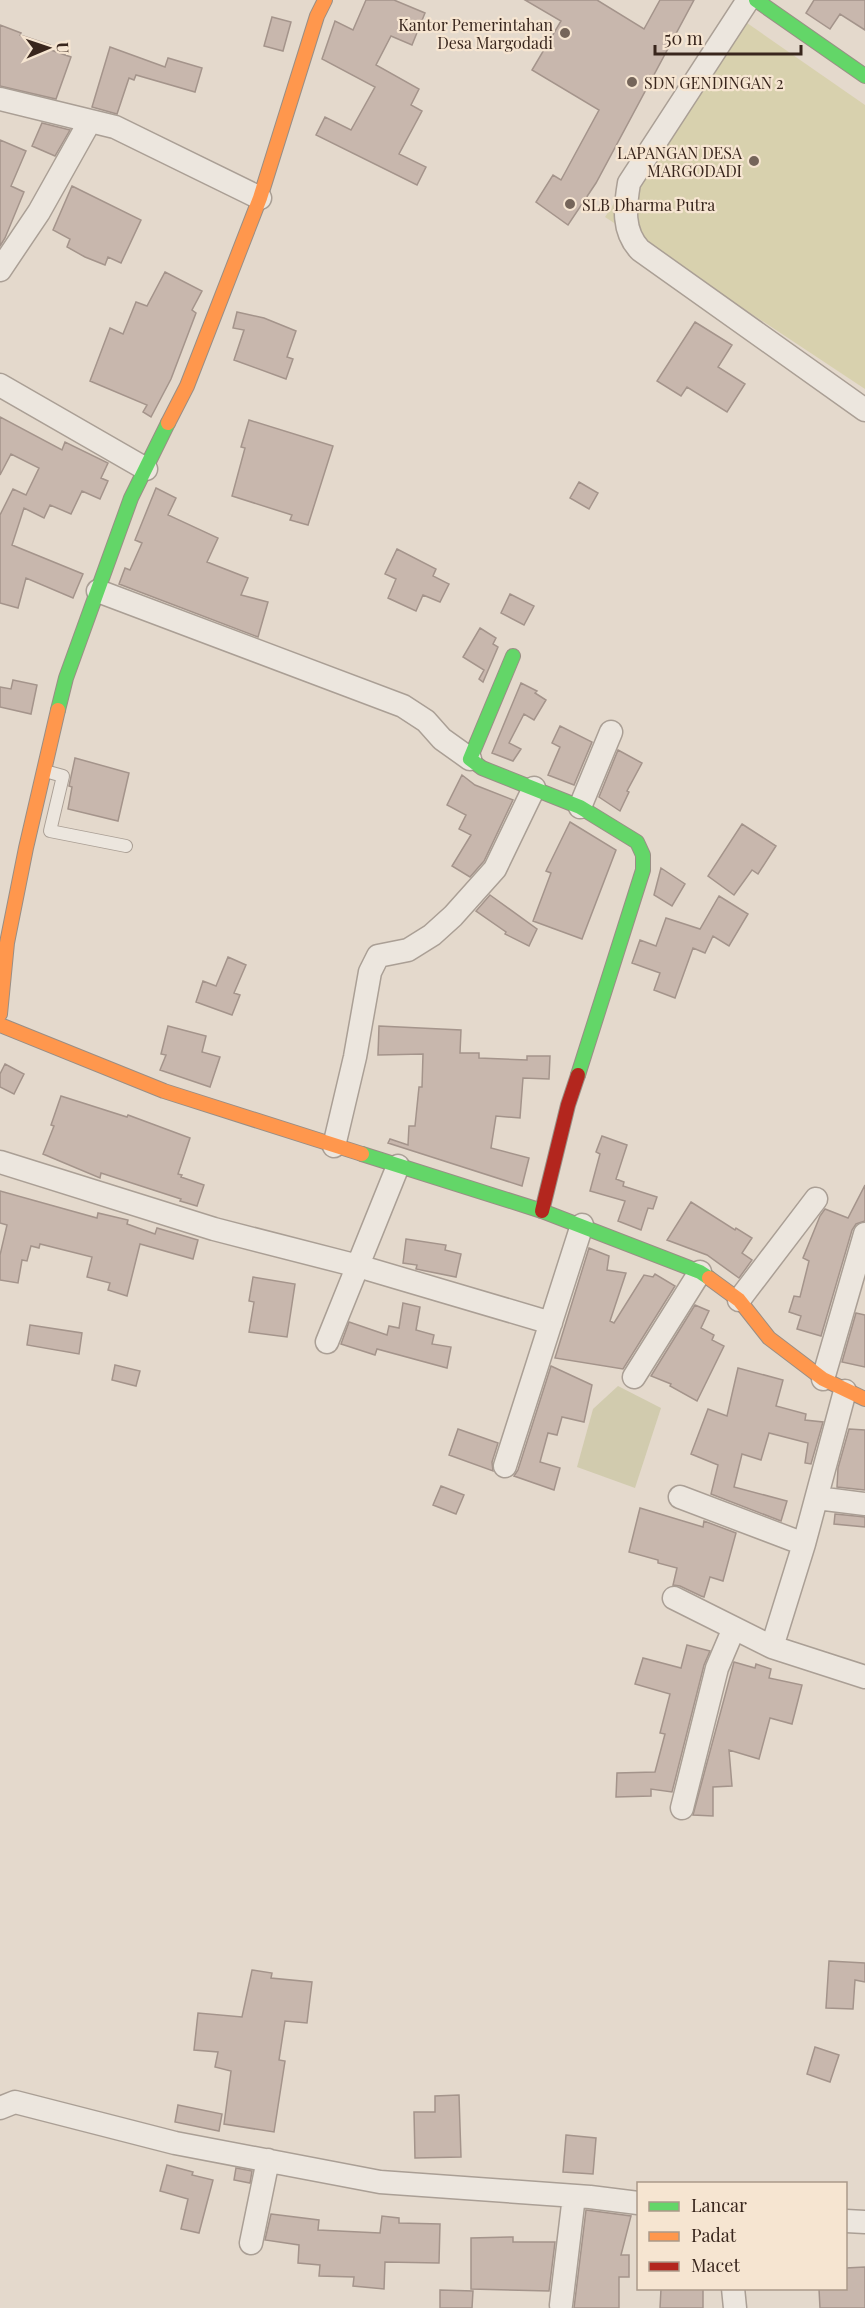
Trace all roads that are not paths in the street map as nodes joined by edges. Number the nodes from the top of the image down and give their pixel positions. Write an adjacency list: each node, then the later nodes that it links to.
1 (325, 0): 7 (street)
2 (748, 0): 10 (street)
3 (756, 0): 4 (street)
4 (865, 76)
5 (0, 99): 6 (street)
6 (90, 121): 7 (street); 8 (street)
7 (260, 198): 11 (street)
8 (0, 270)
9 (3, 392): 11 (street)
10 (865, 410)
11 (146, 469): 12 (street)
12 (98, 591): 15 (street); 16 (street)
13 (513, 656): 15 (street)
14 (611, 732): 18 (street)
15 (470, 759): 17 (street)
16 (44, 771): 19 (lane); 20 (street)
17 (534, 788): 18 (street); 23 (street)
18 (580, 807): 27 (street)
19 (126, 846)
20 (4, 942): 21 (street)
21 (0, 1014)
22 (0, 1025): 23 (street)
23 (334, 1146): 25 (street)
24 (0, 1162): 30 (street)
25 (398, 1166): 27 (street); 30 (street)
26 (816, 1199): 32 (street)
27 (542, 1211): 28 (street)
28 (582, 1225): 31 (street); 33 (street)
29 (865, 1234): 36 (street)
30 (358, 1266): 33 (street); 34 (street)
31 (700, 1272): 32 (street); 35 (street)
32 (739, 1300): 36 (street)
33 (550, 1323): 38 (street)
34 (327, 1342)
35 (634, 1377)
36 (823, 1379): 37 (street)
37 (855, 1395): 40 (street)
38 (505, 1466)
39 (680, 1497): 42 (street)
40 (817, 1498): 41 (street); 42 (street)
41 (865, 1503)
42 (804, 1545): 45 (street)
43 (674, 1598): 44 (street)
44 (734, 1628): 45 (street); 47 (street)
45 (772, 1647): 46 (street)
46 (865, 1677)
47 (682, 1808)
48 (0, 2108): 49 (street)
49 (268, 2160): 50 (street); 54 (street)
50 (574, 2196): 51 (street); 56 (street)
51 (637, 2203)
52 (847, 2221): 53 (street)
53 (865, 2222)
54 (251, 2243)
55 (733, 2290): 57 (street)
56 (561, 2305)
57 (735, 2308)

